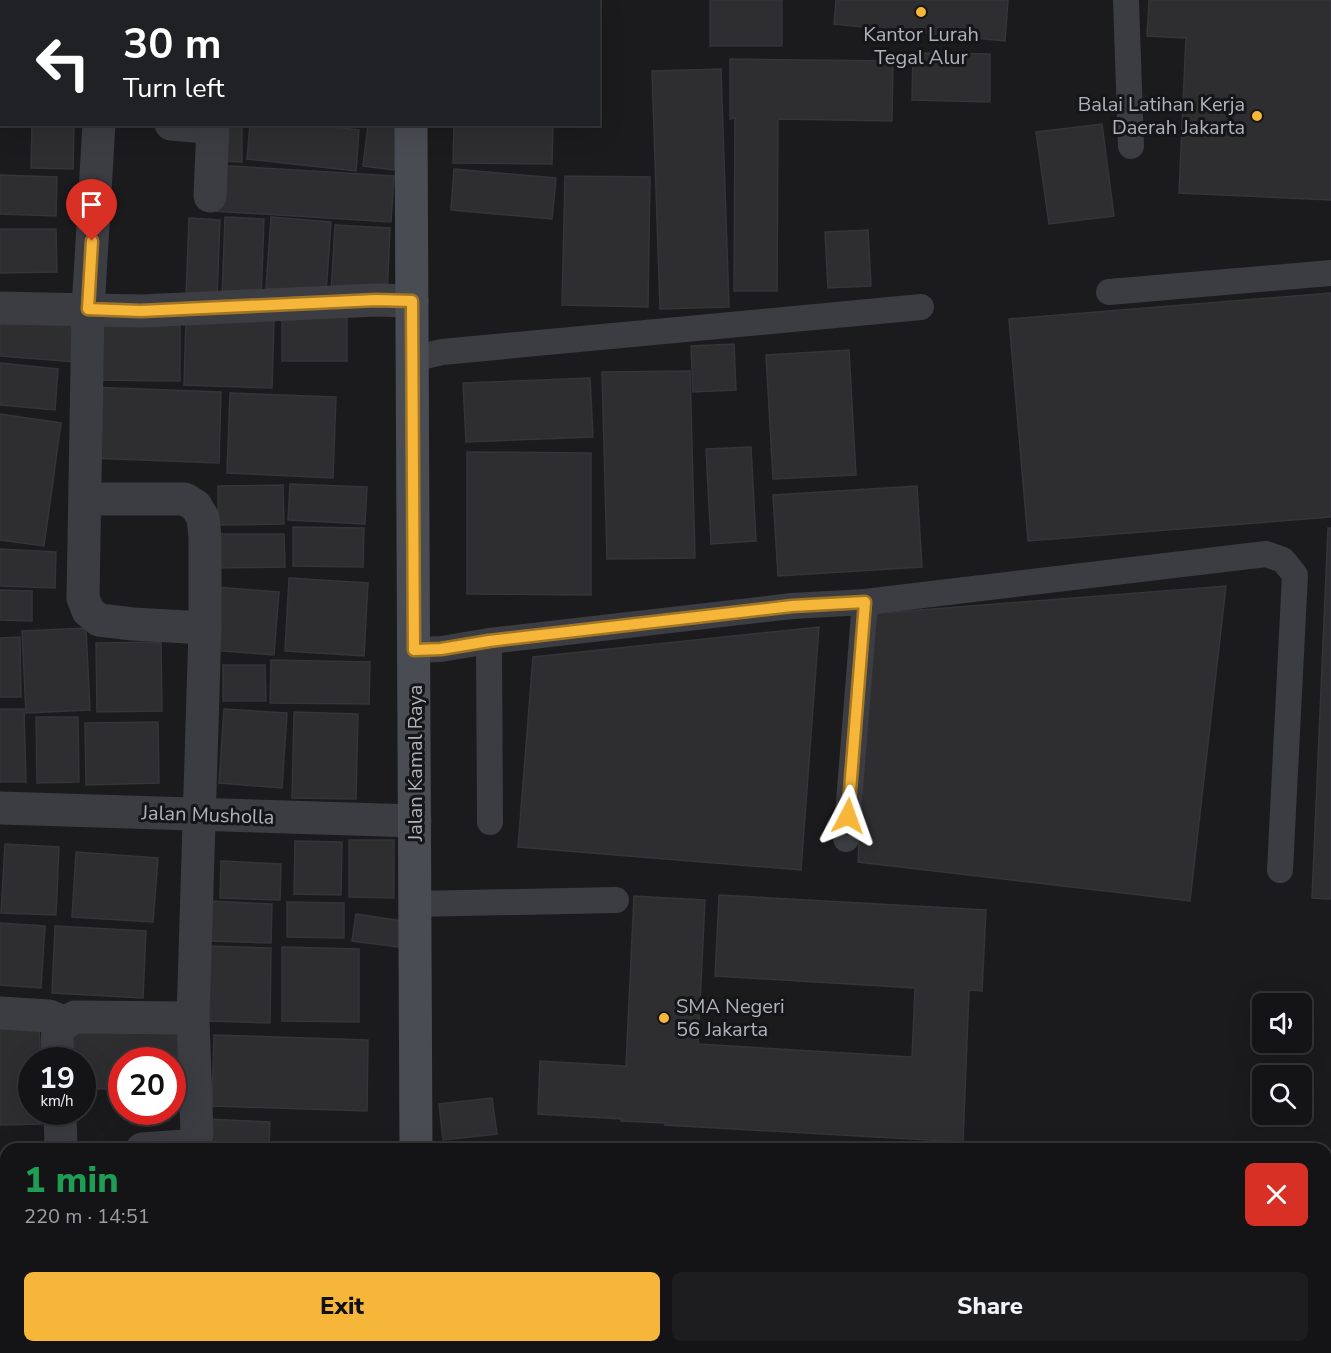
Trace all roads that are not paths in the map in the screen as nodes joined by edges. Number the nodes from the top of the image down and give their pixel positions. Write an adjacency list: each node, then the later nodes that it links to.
1 (1126, 0): 7 (lane)
2 (99, 126): 14 (street)
3 (188, 126): 4 (street)
4 (209, 126)
5 (212, 126): 8 (street)
6 (411, 126): 11 (main road, Jalan Kamal Raya)
7 (1131, 146)
8 (210, 196)
9 (1331, 273): 10 (lane)
10 (1108, 292)
11 (412, 301): 14 (street); 15 (main road, Jalan Kamal Raya)
12 (921, 307): 15 (lane)
13 (0, 308): 14 (street)
14 (88, 309): 16 (street)
15 (412, 358): 20 (main road, Jalan Kamal Raya)
16 (86, 499): 18 (street); 18 (street)
17 (865, 602): 19 (lane); 25 (lane); 26 (lane)
18 (205, 628): 22 (street)
19 (489, 641): 20 (lane); 24 (lane)
20 (414, 650): 23 (main road, Jalan Kamal Raya)
21 (0, 808): 22 (street, Jalan Musholla)
22 (200, 814): 23 (street, Jalan Musholla); 30 (street)
23 (416, 821): 28 (main road, Jalan Kamal Raya)
24 (490, 822)
25 (846, 839)
26 (1280, 870)
27 (616, 900): 28 (lane)
28 (416, 904): 36 (main road, Jalan Kamal Raya)
29 (0, 1013): 31 (street)
30 (193, 1018): 31 (street); 35 (street)
31 (63, 1022): 32 (street)
32 (58, 1047)
33 (60, 1125): 34 (street)
34 (61, 1143)
35 (192, 1143)
36 (417, 1143)

